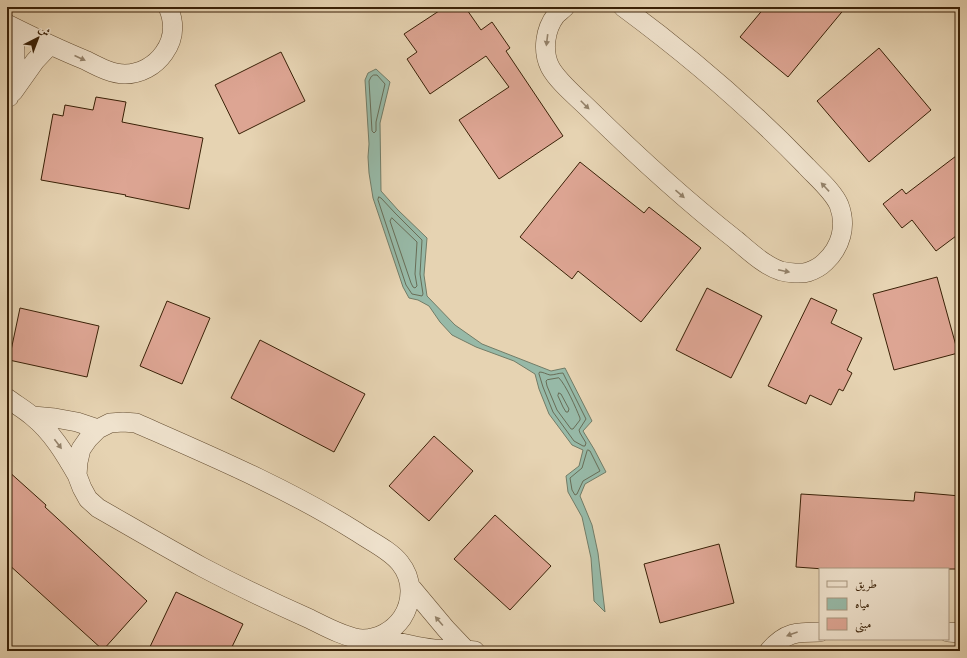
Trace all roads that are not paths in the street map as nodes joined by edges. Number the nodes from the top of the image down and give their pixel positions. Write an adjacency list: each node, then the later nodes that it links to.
1 (168, 7): 5 (street, one-way to 1)
2 (565, 7): 3 (street, one-way to 3)
3 (623, 7)
4 (9, 25): 5 (street); 6 (street)
5 (50, 45): 6 (street)
6 (8, 99)
7 (7, 398): 8 (street)
8 (33, 416): 9 (street); 10 (street, one-way to 10)
9 (98, 429): 10 (street); 11 (street)
10 (77, 475): 15 (street)
11 (410, 586): 15 (street); 16 (street, one-way to 11)
12 (819, 632): 17 (street, one-way to 17)
13 (949, 632): 14 (street)
14 (960, 633)
15 (377, 637): 16 (street)
16 (470, 650)
17 (769, 651)

